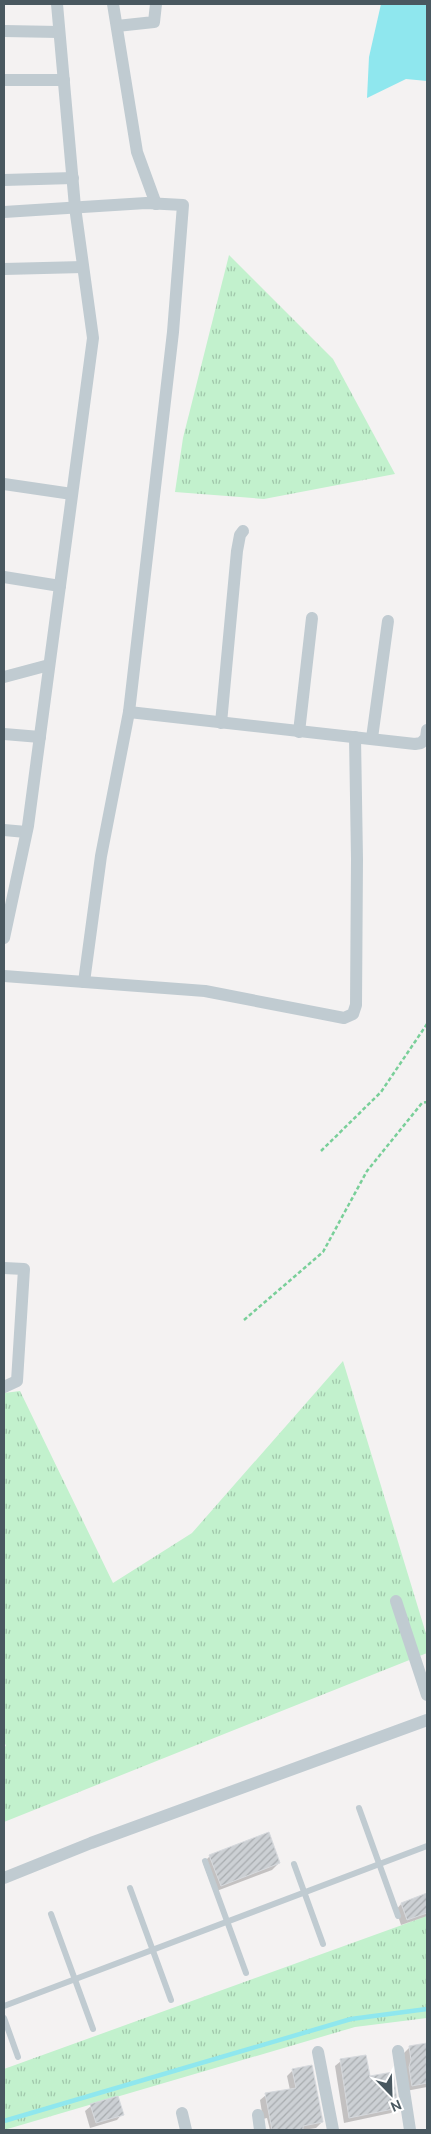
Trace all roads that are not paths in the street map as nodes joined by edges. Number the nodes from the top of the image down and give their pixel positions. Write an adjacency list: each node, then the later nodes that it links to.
1 (57, 4): 6 (street)
2 (113, 4): 4 (street)
3 (156, 4): 4 (street)
4 (117, 26): 11 (street)
5 (4, 30): 6 (street)
6 (59, 32): 8 (street)
7 (4, 80): 8 (street)
8 (64, 80): 9 (street)
9 (72, 178): 10 (street); 12 (street)
10 (4, 180)
11 (156, 204): 12 (street); 25 (street)
12 (75, 207): 13 (street); 14 (street)
13 (4, 212)
14 (83, 267): 15 (street); 17 (street)
15 (4, 269)
16 (4, 484): 17 (street)
17 (72, 494): 20 (street)
18 (243, 531): 26 (street)
19 (4, 577): 20 (street)
20 (60, 586): 23 (street)
21 (312, 618): 28 (street)
22 (388, 621): 32 (street)
23 (49, 665): 24 (street); 30 (street)
24 (4, 678)
25 (129, 712): 26 (street); 37 (street)
26 (222, 722): 28 (street)
27 (427, 730): 32 (street)
28 (299, 732): 31 (street)
29 (4, 734): 30 (street)
30 (40, 737): 34 (street)
31 (355, 737): 32 (street); 37 (street)
32 (372, 738)
33 (4, 830): 34 (street)
34 (26, 832): 35 (street)
35 (4, 938)
36 (4, 976): 37 (street)
37 (84, 982)
38 (4, 1268): 39 (street)
39 (4, 1387)
40 (396, 1601): 41 (street)
41 (427, 1695)
42 (427, 1720): 48 (street)
43 (359, 1808): 47 (lane)
44 (427, 1846): 47 (lane)
45 (205, 1861): 53 (lane)
46 (294, 1864): 50 (lane)
47 (379, 1864): 50 (lane); 52 (lane)
48 (4, 1878)
49 (130, 1888): 55 (lane)
50 (304, 1892): 53 (lane); 54 (lane)
51 (51, 1914): 57 (lane)
52 (398, 1916)
53 (228, 1921): 55 (lane); 56 (lane)
54 (323, 1944)
55 (153, 1950): 57 (lane); 58 (lane)
56 (246, 1972)
57 (75, 1979): 59 (lane); 61 (lane)
58 (171, 2000)
59 (4, 2006)
60 (4, 2018): 64 (lane)
61 (93, 2029)
62 (398, 2051): 70 (street)
63 (318, 2052): 69 (street)
64 (18, 2057)
65 (182, 2113): 67 (street)
66 (258, 2115): 68 (street)
67 (186, 2130)
68 (260, 2130)
69 (332, 2130)
70 (410, 2130)

